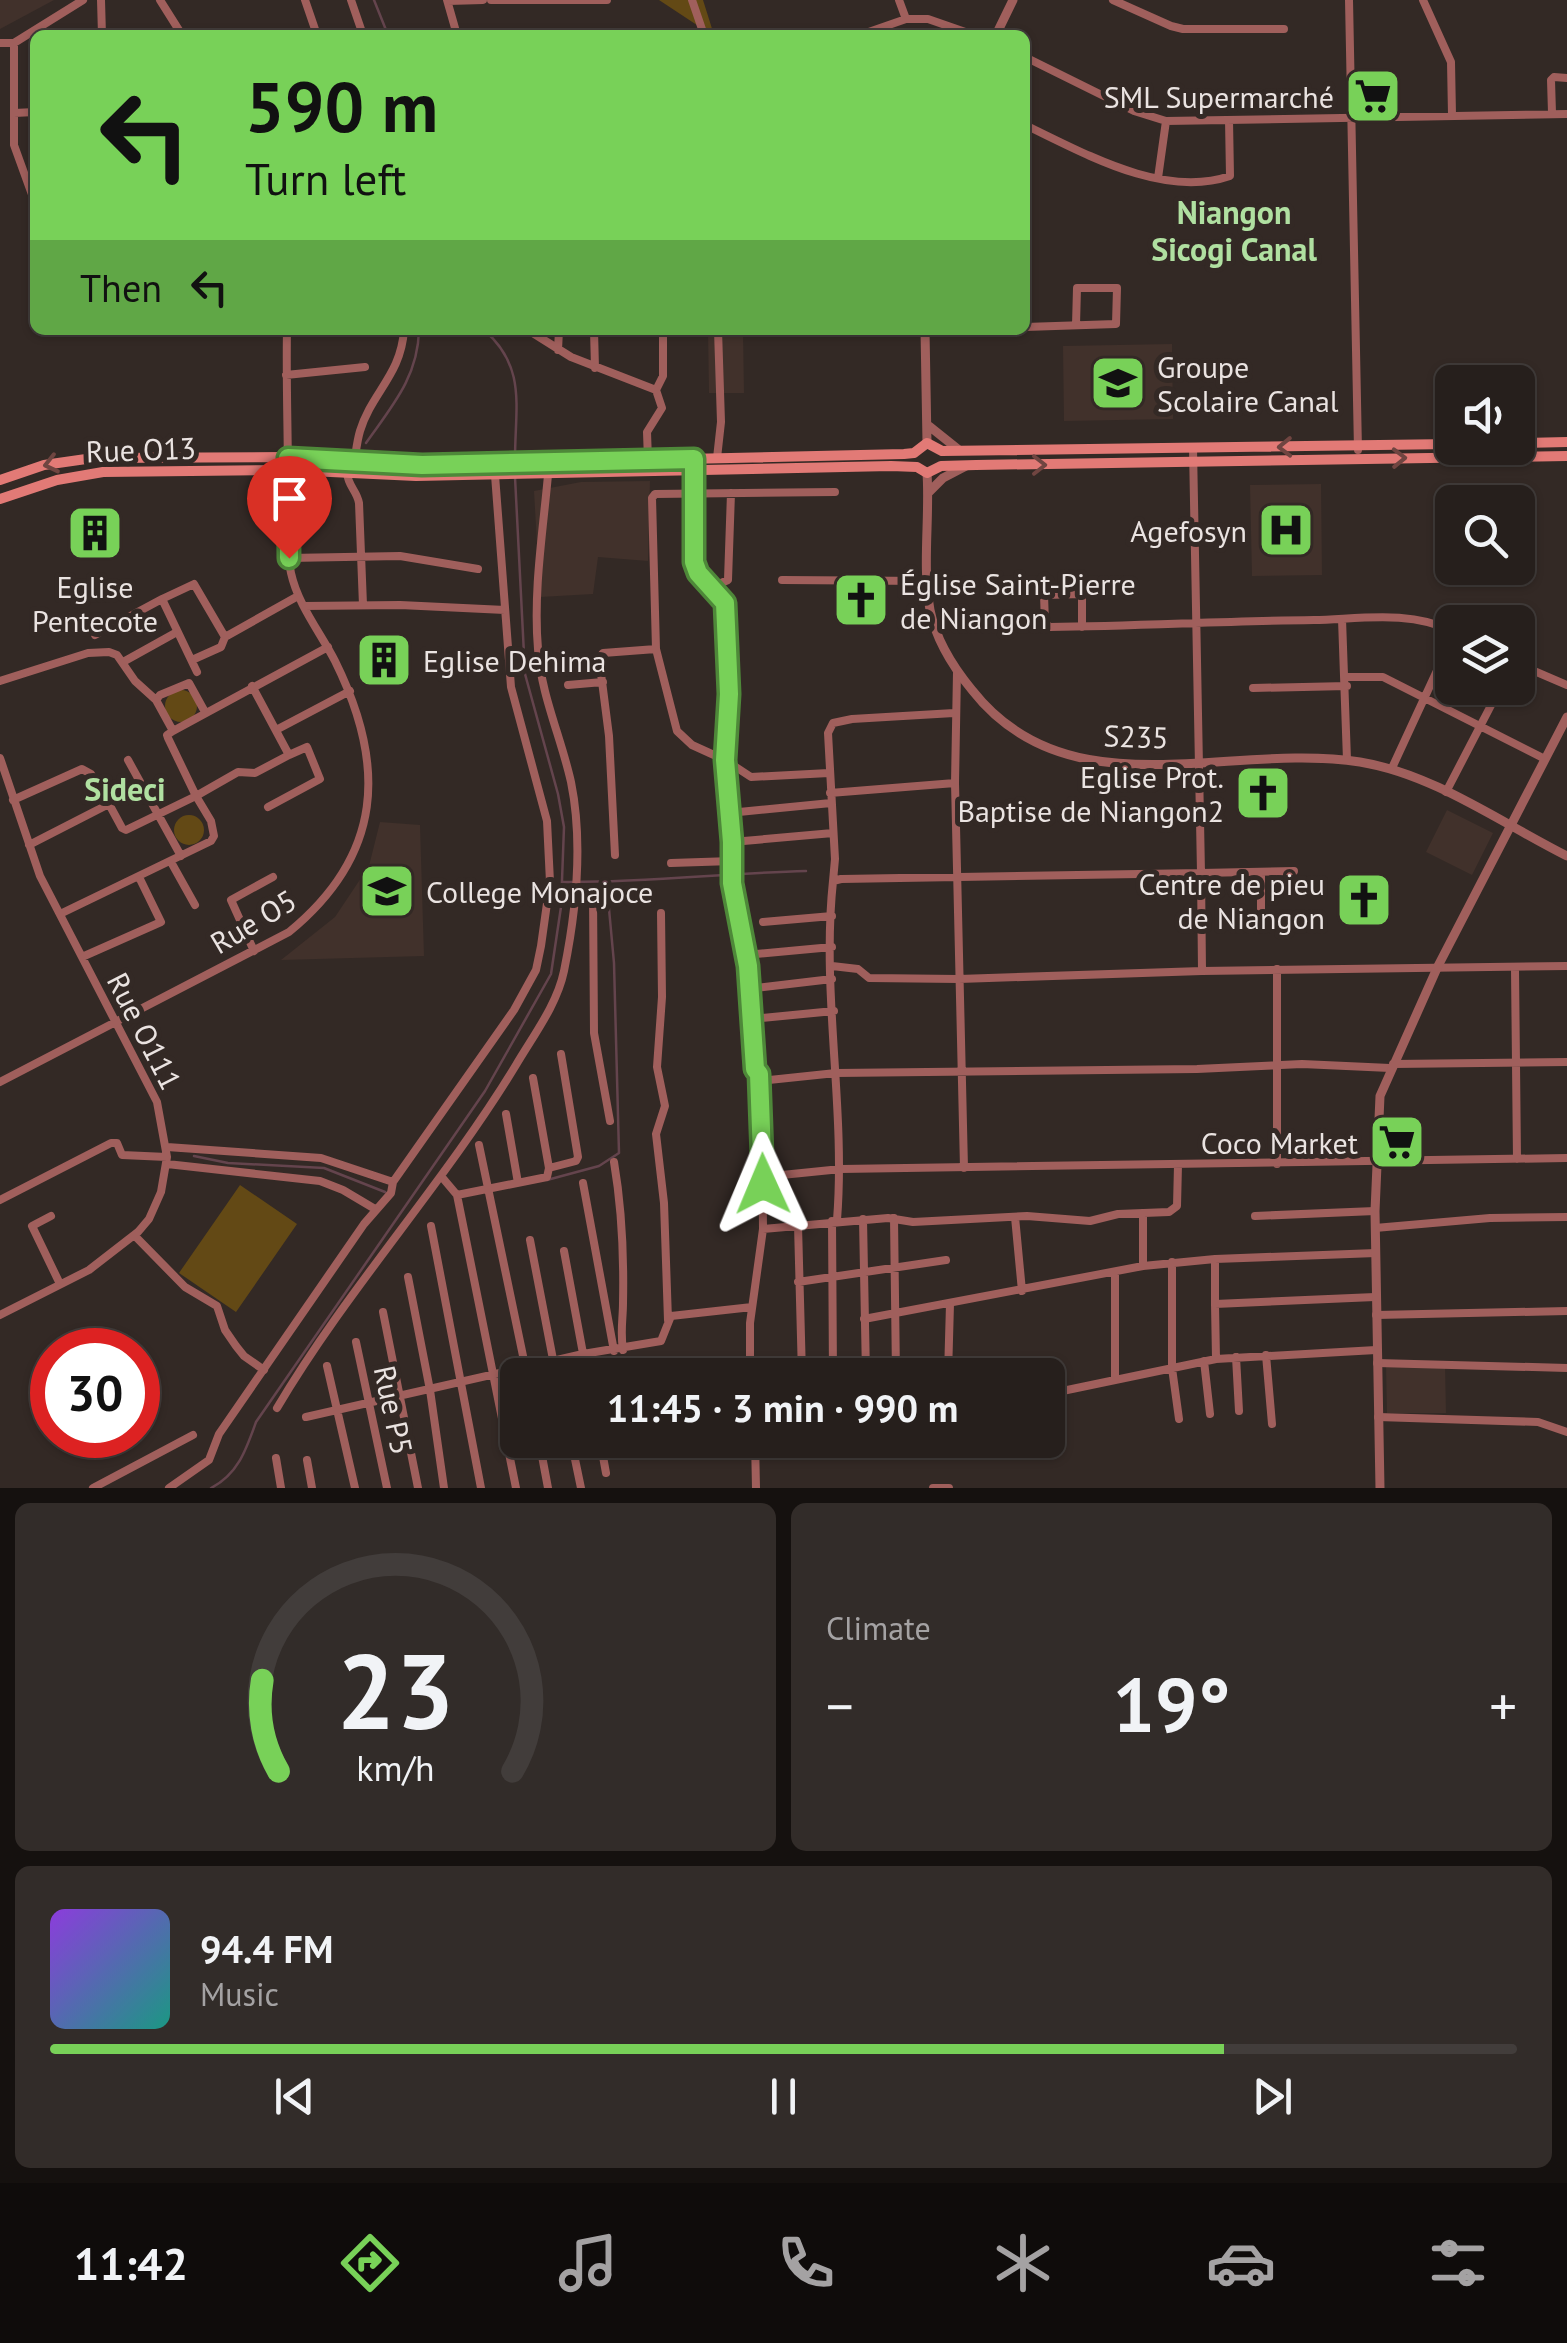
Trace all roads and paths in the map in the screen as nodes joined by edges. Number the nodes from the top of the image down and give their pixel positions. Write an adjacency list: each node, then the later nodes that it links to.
1 (83, 0): 18 (street)
2 (102, 0): 19 (street)
3 (160, 0): 20 (street)
4 (304, 0): 21 (street)
5 (351, 0): 22 (street)
6 (448, 0): 7 (street); 23 (street)
7 (483, 0)
8 (491, 0): 9 (street)
9 (606, 0)
10 (692, 0): 24 (street)
11 (900, 0): 16 (street)
12 (1012, 0): 27 (street)
13 (1113, 0): 17 (street)
14 (1349, 0): 38 (street)
15 (1423, 0): 37 (street)
16 (906, 19): 25 (street); 26 (street)
17 (1284, 28)
18 (35, 30)
19 (102, 30)
20 (179, 30)
21 (315, 30)
22 (361, 30)
23 (456, 30)
24 (702, 30)
25 (874, 30)
26 (960, 30)
27 (998, 30)
28 (30, 33): 30 (street)
29 (0, 43): 30 (street)
30 (14, 43): 35 (street)
31 (1030, 59): 39 (street)
32 (1567, 78): 34 (street)
33 (30, 112): 35 (street)
34 (1552, 112): 36 (street); 37 (street)
35 (14, 114): 43 (street)
36 (1567, 114)
37 (1452, 115): 38 (street)
38 (1351, 118): 40 (street); 66 (street)
39 (1166, 120): 40 (street); 44 (street)
40 (1228, 120): 44 (street)
41 (1030, 128): 44 (street)
42 (0, 146): 43 (street)
43 (14, 146): 45 (street)
44 (1158, 178)
45 (30, 190)
46 (1076, 325): 46 (street); 47 (street)
47 (1030, 327)
48 (287, 335): 59 (street, Rue O5)
49 (404, 335): 80 (street)
50 (536, 335): 56 (street)
51 (559, 335): 56 (street)
52 (594, 335): 58 (street)
53 (663, 335): 60 (street)
54 (718, 335): 73 (street)
55 (925, 335): 61 (street)
56 (558, 350): 58 (street)
57 (365, 367): 59 (street)
58 (594, 368): 60 (street)
59 (286, 374): 72 (street, Rue O5)
60 (656, 390): 75 (street)
61 (928, 423): 63 (street); 69 (street)
62 (1567, 442): 64 (main road)
63 (927, 443): 68 (main road); 70 (main road)
64 (1535, 443)
65 (1435, 444): 66 (main road)
66 (1358, 445): 67 (main road, one-way to 67); 74 (street)
67 (1193, 448): 69 (main road); 76 (street)
68 (942, 451): 69 (main road); 79 (main road)
69 (960, 451)
70 (914, 453): 73 (main road); 84 (main road)
71 (1567, 456): 74 (main road, one-way to 71)
72 (288, 458): 80 (main road, Rue O13); 83 (street, Rue O5); 87 (main road, Rue O13, one-way to 87)
73 (717, 458): 77 (main road)
74 (1358, 458): 76 (main road)
75 (648, 460): 77 (main road); 82 (main road)
76 (1193, 462): 78 (main road, one-way to 76); 106 (street)
77 (694, 464): 81 (main road); 86 (main road); 92 (street)
78 (968, 465): 79 (main road); 91 (street)
79 (942, 466): 84 (main road)
80 (350, 468): 83 (main road, Rue O13); 85 (main road); 94 (street)
81 (798, 468): 84 (main road); 88 (street)
82 (527, 469): 85 (main road); 86 (main road)
83 (288, 470): 93 (main road, Rue O13); 95 (street, Rue O5)
84 (922, 470): 91 (street, S235)
85 (502, 471): 104 (street)
86 (548, 474): 173 (street)
87 (0, 480)
88 (798, 491): 89 (street); 90 (street)
89 (835, 492)
90 (731, 493): 92 (street); 99 (street)
91 (928, 493): 98 (street, S235)
92 (695, 494): 99 (street); 113 (street)
93 (0, 499)
94 (361, 557): 95 (street); 96 (street); 102 (street)
95 (289, 558): 100 (street, Rue O5)
96 (478, 569)
97 (782, 580): 98 (street)
98 (928, 581): 118 (street, S235)
99 (712, 587): 141 (street)
100 (298, 596): 103 (street, Rue O5); 111 (street)
101 (162, 599): 109 (street); 110 (street); 111 (street)
102 (363, 605): 103 (street); 104 (street)
103 (304, 606): 112 (street, Rue O5)
104 (504, 610): 222 (street)
105 (1342, 619): 106 (street); 107 (street); 122 (street)
106 (1198, 622): 108 (street); 143 (street)
107 (1435, 624)
108 (1082, 627): 108 (street)
109 (178, 632): 114 (street); 115 (street)
110 (94, 635)
111 (225, 637): 114 (street)
112 (328, 647): 125 (street); 127 (street, Rue O5)
113 (656, 649): 121 (street); 141 (street)
114 (192, 660): 117 (street)
115 (123, 662): 120 (street); 129 (street)
116 (1535, 671): 124 (street)
117 (197, 672)
118 (957, 672): 132 (street); 143 (street, S235)
119 (1435, 673): 128 (street)
120 (0, 681)
121 (603, 682): 123 (street); 159 (street)
122 (1347, 682): 126 (street); 128 (street); 142 (street)
123 (568, 685)
124 (1567, 685)
125 (252, 686): 131 (street); 135 (street)
126 (1252, 688)
127 (350, 691): 135 (street); 182 (street, Rue O5)
128 (1424, 696): 134 (street); 144 (street)
129 (156, 700): 131 (street); 136 (street)
130 (1491, 705): 134 (street)
131 (205, 712): 136 (street)
132 (954, 713): 145 (street); 146 (street)
133 (1567, 717): 139 (street)
134 (1480, 727): 139 (street); 147 (street)
135 (276, 730): 137 (street)
136 (172, 731): 148 (street)
137 (288, 755): 148 (street); 152 (street)
138 (0, 758): 150 (street, Rue O111)
139 (1546, 758): 155 (street)
140 (128, 760): 154 (street)
141 (725, 760): 145 (street); 153 (street)
142 (1347, 760): 143 (street, S235); 144 (street, S235)
143 (1199, 762): 167 (street)
144 (1392, 768): 147 (street, S235)
145 (829, 772): 149 (street)
146 (955, 784): 149 (street); 170 (street)
147 (1446, 792): 155 (street, S235)
148 (196, 796): 154 (street); 160 (street)
149 (831, 798): 153 (street); 156 (street)
150 (13, 800): 151 (street); 158 (street, Rue O111)
151 (109, 804): 154 (street); 158 (street)
152 (268, 808)
153 (730, 813): 157 (street)
154 (158, 815): 160 (street)
155 (1509, 827): 161 (street, S235); 186 (street)
156 (834, 834): 157 (street); 171 (street)
157 (732, 842): 164 (street)
158 (29, 846): 177 (street, Rue O111)
159 (615, 855)
160 (181, 856): 162 (street)
161 (1567, 856)
162 (171, 862): 169 (street); 175 (street)
163 (671, 863): 164 (street)
164 (732, 870): 183 (street)
165 (1294, 870): 166 (street)
166 (1261, 872): 167 (street); 179 (street)
167 (1200, 873): 170 (street); 190 (street)
168 (274, 877): 182 (street)
169 (139, 878): 177 (street); 184 (street)
170 (957, 878): 171 (street); 192 (street)
171 (832, 882): 178 (street)
172 (619, 892): 174 (street)
173 (573, 894): 174 (street); 220 (street)
174 (593, 894): 208 (street)
175 (195, 905)
176 (661, 913): 268 (street)
177 (60, 914): 184 (street, Rue O111)
178 (832, 916): 180 (street); 181 (street)
179 (1261, 919)
180 (763, 922)
181 (832, 948): 183 (street); 185 (street)
182 (254, 951): 196 (street, Rue O5)
183 (746, 955): 193 (street)
184 (82, 956): 196 (street, Rue O111)
185 (832, 966): 191 (street); 192 (street)
186 (1438, 966): 188 (street); 189 (street); 201 (street)
187 (1567, 966): 189 (street)
188 (1277, 969): 190 (street); 200 (street)
189 (1515, 969): 199 (street)
190 (1202, 970): 192 (street)
191 (832, 979): 193 (street); 194 (street)
192 (959, 979): 203 (street)
193 (748, 988): 195 (street)
194 (834, 1011): 195 (street); 202 (street)
195 (752, 1019): 205 (street)
196 (115, 1022): 206 (street, Rue O5); 210 (street, Rue O111)
197 (560, 1054): 217 (street)
198 (1567, 1062): 199 (street)
199 (1516, 1063): 201 (street); 212 (street)
200 (1276, 1066): 201 (street); 203 (street); 214 (street)
201 (1392, 1066): 215 (street)
202 (836, 1073): 203 (street); 205 (street); 219 (street)
203 (960, 1073): 218 (street)
204 (533, 1078): 217 (street)
205 (760, 1081): 221 (street)
206 (0, 1082)
207 (506, 1114): 223 (street)
208 (610, 1121)
209 (479, 1145): 225 (street)
210 (167, 1156): 222 (street); 227 (street); 228 (street); 242 (street)
211 (1567, 1158): 212 (street)
212 (1516, 1159): 215 (street)
213 (614, 1162): 270 (street)
214 (1276, 1164): 215 (street); 216 (street)
215 (1375, 1164): 229 (street)
216 (1178, 1165): 218 (street); 230 (street)
217 (549, 1168): 223 (street)
218 (964, 1168): 219 (street)
219 (841, 1169): 221 (street); 237 (street)
220 (442, 1176): 226 (street); 300 (street)
221 (762, 1176): 241 (street)
222 (393, 1182): 228 (street)
223 (518, 1183): 225 (street)
224 (583, 1183): 270 (street)
225 (487, 1190): 226 (street); 274 (street)
226 (457, 1195): 293 (street)
227 (0, 1200)
228 (374, 1209): 291 (street)
229 (1375, 1211): 232 (street); 240 (street)
230 (1142, 1213): 233 (street); 250 (street)
231 (51, 1216): 256 (street)
232 (1255, 1216)
233 (1015, 1217): 235 (street); 257 (street)
234 (1567, 1217): 240 (street)
235 (894, 1218): 236 (street); 249 (street)
236 (863, 1219): 237 (street); 251 (street)
237 (834, 1220): 238 (street); 254 (street)
238 (798, 1225): 241 (street); 255 (street)
239 (431, 1226): 295 (street)
240 (1375, 1228): 245 (street)
241 (763, 1229): 261 (street)
242 (134, 1235): 256 (street); 291 (street)
243 (530, 1240): 275 (street)
244 (564, 1251): 272 (street)
245 (1376, 1253): 246 (street); 258 (street)
246 (1215, 1259): 248 (street); 260 (street)
247 (946, 1260): 249 (street)
248 (1172, 1262): 250 (street); 289 (street)
249 (894, 1266): 251 (street); 264 (street)
250 (1143, 1266): 252 (street)
251 (864, 1272): 254 (street); 267 (street)
252 (1115, 1273): 257 (street); 294 (street)
253 (408, 1278): 296 (street)
254 (831, 1278): 255 (street); 280 (street)
255 (798, 1282): 279 (street)
256 (60, 1284): 266 (street)
257 (1022, 1292): 259 (street)
258 (1376, 1297): 260 (street); 265 (street)
259 (950, 1304): 264 (street); 283 (street)
260 (1215, 1304): 285 (street)
261 (752, 1307): 268 (street); 278 (street)
262 (382, 1312): 298 (street)
263 (1567, 1312): 265 (street)
264 (895, 1314): 267 (street); 282 (street)
265 (1376, 1314): 271 (street)
266 (0, 1315)
267 (864, 1319): 281 (street)
268 (668, 1320): 270 (street)
269 (356, 1342): 299 (street, Rue P5)
270 (618, 1350): 272 (street)
271 (1376, 1350): 273 (street); 287 (street)
272 (583, 1354): 276 (street); 277 (street)
273 (1266, 1355): 284 (street); 307 (street)
274 (523, 1358)
275 (552, 1358)
276 (566, 1358)
277 (584, 1358)
278 (750, 1358)
279 (801, 1358)
280 (833, 1358)
281 (865, 1358)
282 (896, 1358)
283 (948, 1358)
284 (1236, 1358): 285 (street); 302 (street)
285 (1216, 1359): 286 (street)
286 (1204, 1362): 289 (street); 303 (street)
287 (1376, 1363): 290 (street); 305 (street)
288 (326, 1366): 301 (street)
289 (1172, 1368): 294 (street); 306 (street)
290 (1567, 1368)
291 (264, 1370): 318 (street)
292 (500, 1375): 293 (street)
293 (492, 1376): 295 (street); 326 (street)
294 (1115, 1379): 297 (street)
295 (461, 1383): 296 (street); 325 (street)
296 (430, 1390): 298 (street); 324 (street)
297 (1065, 1390)
298 (400, 1397): 299 (street); 323 (street)
299 (370, 1404): 301 (street); 322 (street, Rue P5)
300 (277, 1408)
301 (336, 1411): 304 (street); 321 (street)
302 (1239, 1411)
303 (1210, 1414)
304 (306, 1417)
305 (1378, 1417): 308 (street); 332 (street)
306 (1179, 1419)
307 (1272, 1424)
308 (1567, 1432)
309 (193, 1435): 317 (street)
310 (276, 1458): 319 (street)
311 (542, 1458): 327 (street)
312 (575, 1458): 328 (street)
313 (603, 1458): 316 (street)
314 (756, 1458): 329 (street)
315 (308, 1460): 320 (street)
316 (606, 1473)
317 (93, 1488)
318 (168, 1488)
319 (281, 1488)
320 (312, 1488)
321 (355, 1488)
322 (387, 1488)
323 (418, 1488)
324 (444, 1488)
325 (481, 1488)
326 (516, 1488)
327 (548, 1488)
328 (581, 1488)
329 (756, 1488)
330 (933, 1488): 331 (street)
331 (948, 1488)
332 (1380, 1488)

